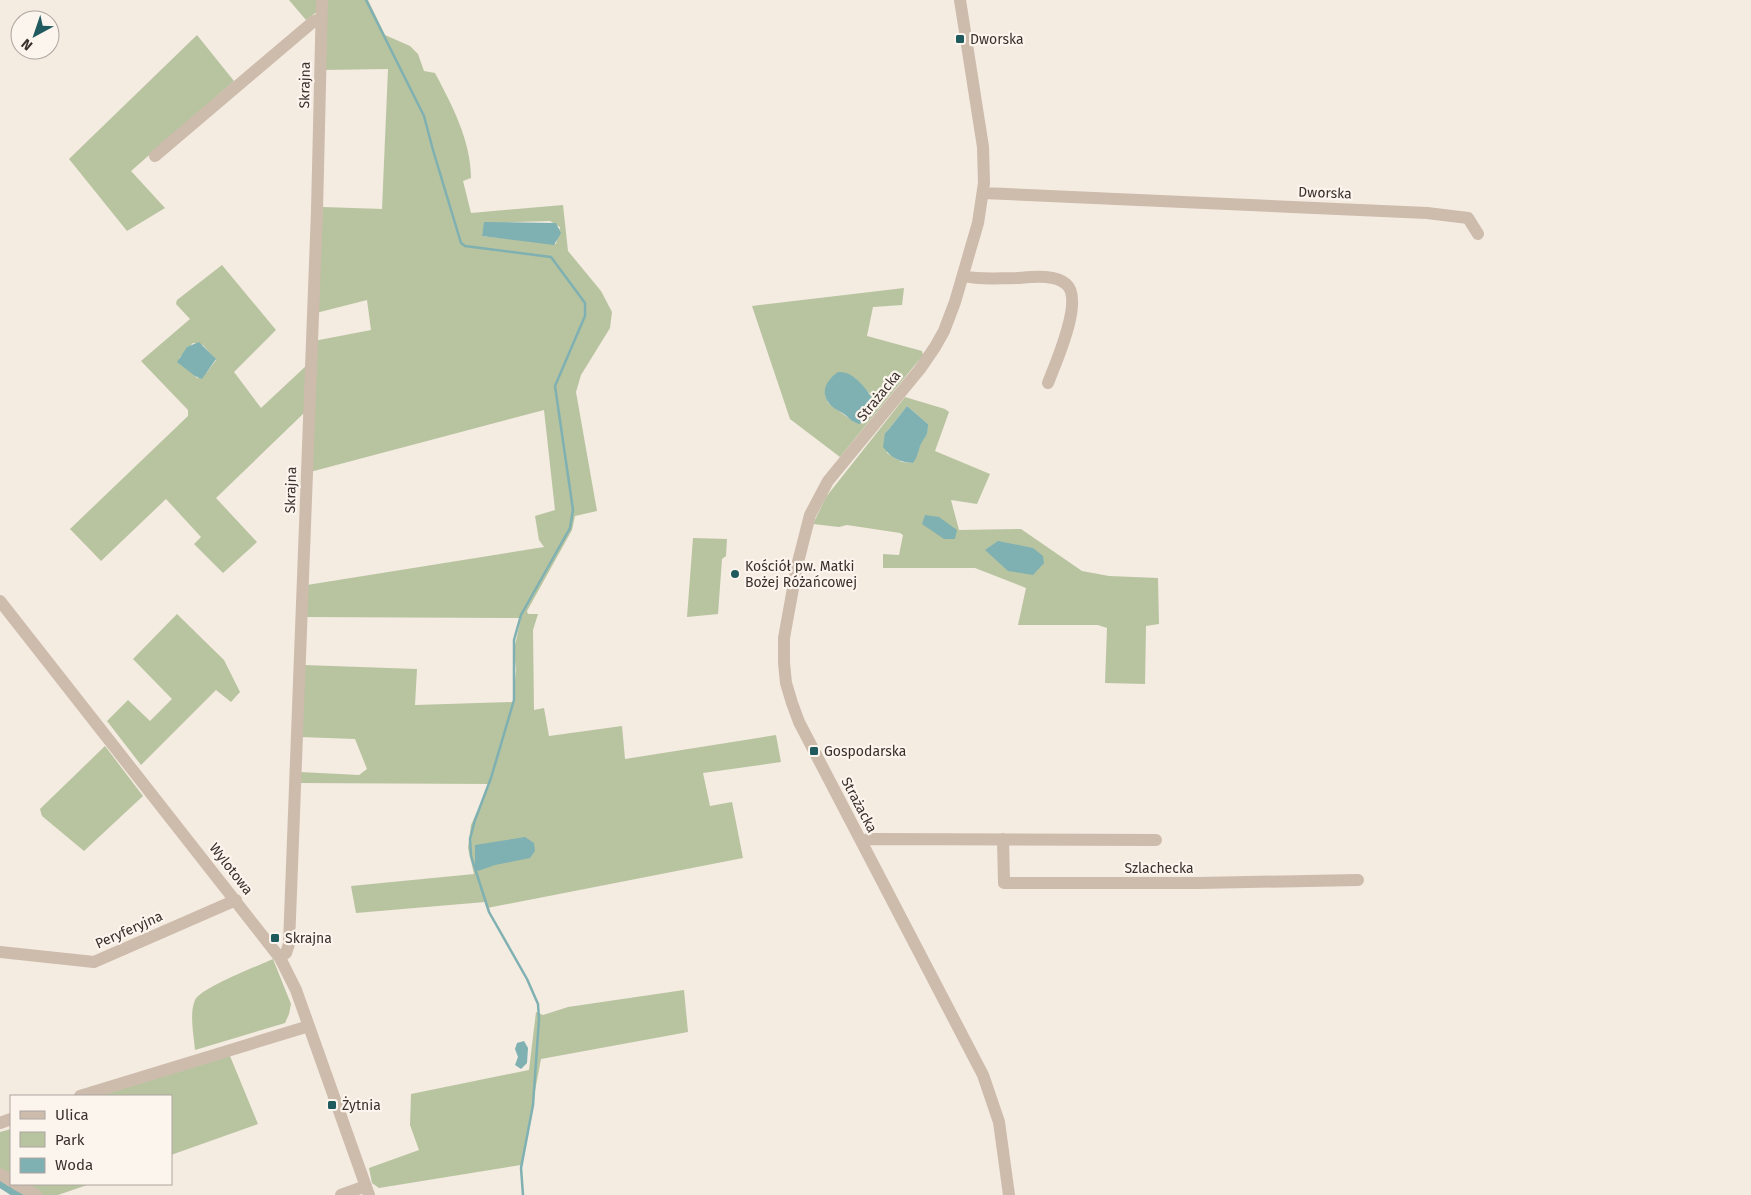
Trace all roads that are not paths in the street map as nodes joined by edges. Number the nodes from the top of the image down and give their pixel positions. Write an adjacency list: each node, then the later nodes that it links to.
1 (322, 0): 3 (street, Skrajna)
2 (960, 0): 5 (street, Strażacka)
3 (321, 19): 4 (street, Skrajna); 16 (street, Skrajna)
4 (155, 156)
5 (983, 193): 6 (street, Dworska); 7 (street, Strażacka)
6 (1478, 234)
7 (963, 276): 8 (street); 12 (street, Strażacka)
8 (1048, 383)
9 (0, 601): 14 (street, Wylotowa)
10 (1003, 839): 11 (street); 12 (street); 13 (street, Szlachecka)
11 (1156, 840)
12 (862, 842): 23 (street, Strażacka)
13 (1358, 880)
14 (236, 900): 15 (street, Peryferyjna); 16 (street, Wylotowa)
15 (0, 952)
16 (280, 958): 17 (street, Wylotowa)
17 (309, 1026): 18 (street); 20 (street, Wylotowa)
18 (83, 1095)
19 (18, 1185): 21 (street)
20 (368, 1191): 22 (street)
21 (36, 1195)
22 (341, 1195)
23 (1009, 1195)

